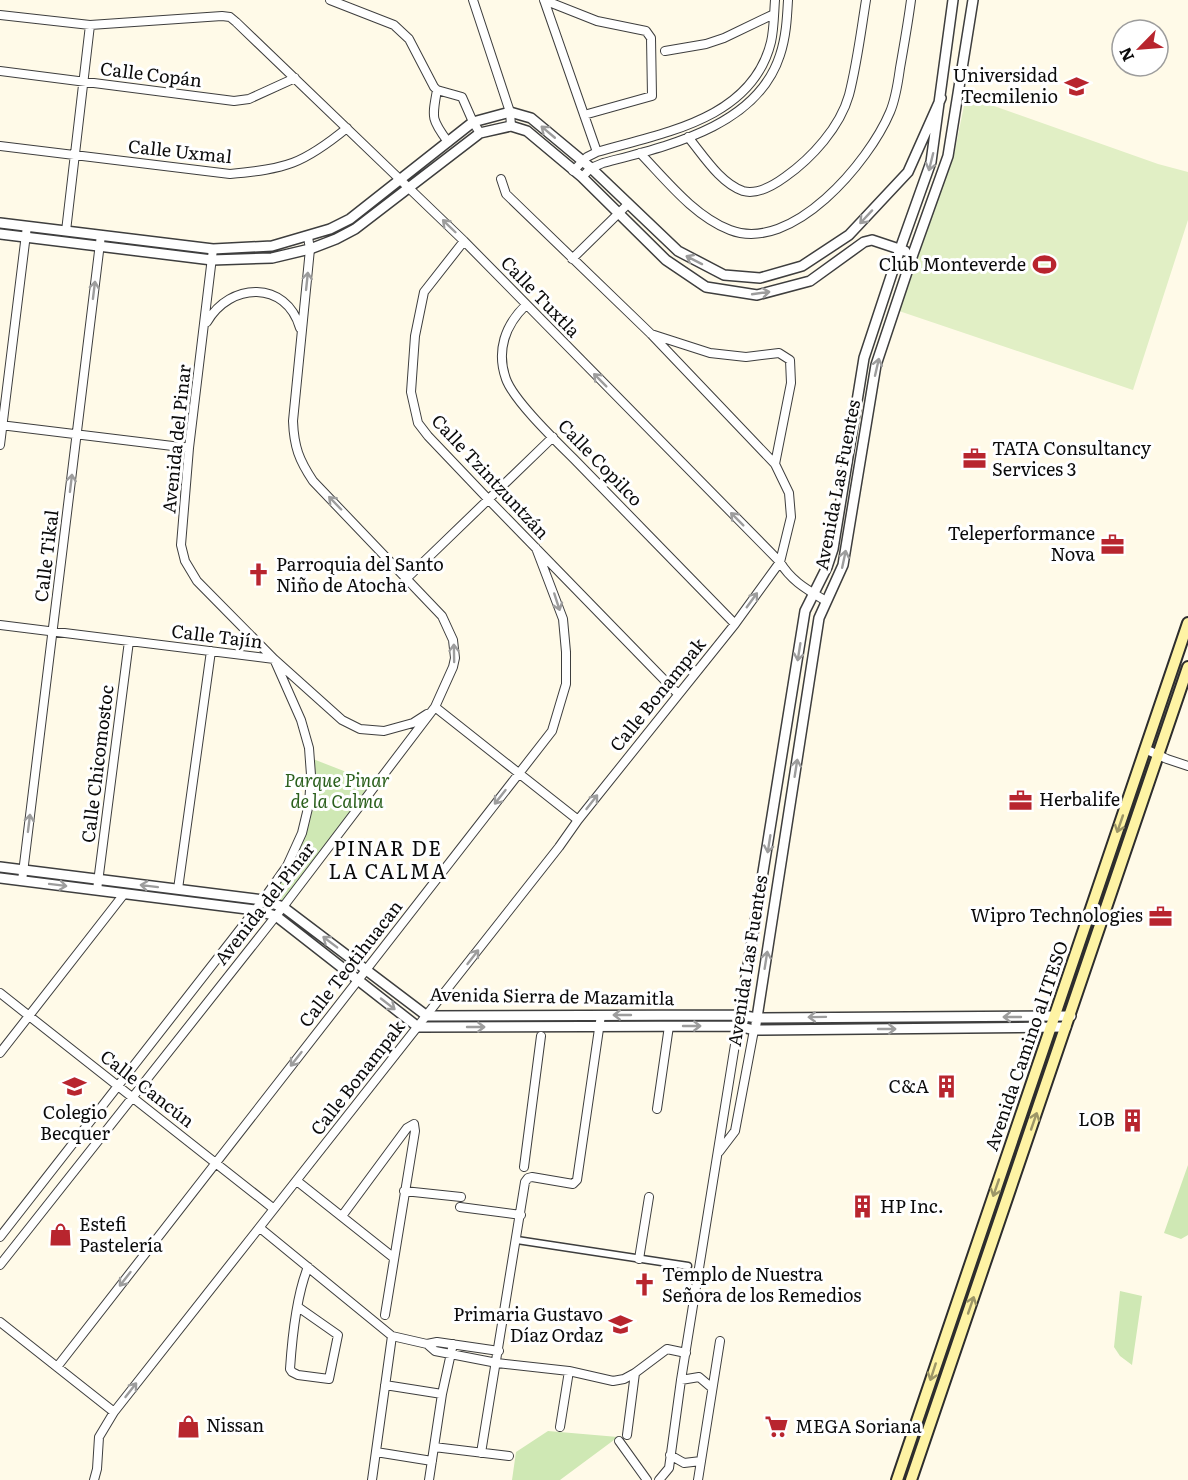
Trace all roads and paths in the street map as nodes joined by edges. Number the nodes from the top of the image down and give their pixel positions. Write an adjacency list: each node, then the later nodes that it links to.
1 (330, 0): 17 (street)
2 (473, 0): 19 (street)
3 (544, 0): 20 (street); 20 (street)
4 (775, 0): 10 (street)
5 (788, 0): 23 (street)
6 (866, 0): 27 (street)
7 (911, 0): 31 (street)
8 (953, 0): 18 (street, Avenida Las Fuentes)
9 (973, 0): 54 (street, Avenida Las Fuentes)
10 (774, 14): 13 (street); 21 (street)
11 (0, 15): 12 (street)
12 (90, 26): 15 (street, Calle Tuxtla); 16 (street)
13 (665, 51)
14 (0, 71): 16 (street, Calle Copán)
15 (295, 78): 16 (street, Calle Copán); 25 (street, Calle Tuxtla)
16 (84, 81): 32 (street)
17 (437, 90): 22 (street); 28 (street)
18 (941, 98): 40 (street, one-way to 40); 53 (street, Avenida Las Fuentes, one-way to 53)
19 (510, 112): 22 (street); 24 (street); 33 (street, one-way to 19)
20 (584, 115): 30 (street)
21 (710, 116): 23 (street); 30 (street)
22 (473, 122): 26 (street); 28 (street)
23 (715, 124): 27 (street)
24 (511, 126): 26 (street); 35 (street)
25 (346, 128): 32 (street, Calle Uxmal); 38 (street, Calle Tuxtla)
26 (480, 133): 39 (street)
27 (687, 137): 31 (street)
28 (448, 142): 38 (street)
29 (0, 146): 32 (street, Calle Uxmal)
30 (597, 152): 33 (street)
31 (640, 153): 34 (street)
32 (75, 155): 44 (street)
33 (582, 161): 34 (street); 35 (street)
34 (591, 168): 36 (street); 40 (street)
35 (573, 171): 36 (street)
36 (582, 177): 41 (street)
37 (501, 179): 55 (street)
38 (401, 180): 39 (street, Calle Tuxtla); 47 (street)
39 (410, 188): 49 (street, Calle Tuxtla, one-way to 39); 52 (street)
40 (627, 205): 41 (street)
41 (618, 213): 53 (street, one-way to 53); 55 (street)
42 (0, 223): 43 (street)
43 (27, 226): 44 (street); 48 (street)
44 (66, 231): 46 (street)
45 (0, 234): 48 (street)
46 (101, 235): 50 (street, Calle Tikal); 51 (street)
47 (308, 237): 51 (street); 52 (street, Avenida del Pinar)
48 (26, 238): 50 (street); 61 (street)
49 (464, 241): 57 (street, Calle Tuxtla); 67 (street, Calle Tzintzuntzán)
50 (100, 246): 56 (street); 62 (street, Calle Tikal, one-way to 50)
51 (213, 249): 56 (street, Avenida del Pinar)
52 (310, 249): 56 (street); 59 (street, Avenida del Pinar, one-way to 52)
53 (900, 249): 54 (street); 71 (street, Avenida Las Fuentes)
54 (913, 254): 72 (street, Avenida Las Fuentes, one-way to 54)
55 (572, 259): 60 (street)
56 (212, 260): 58 (street, Avenida del Pinar)
57 (526, 305): 63 (street, Calle Copilco); 69 (street, Calle Tuxtla, one-way to 57)
58 (204, 328): 59 (street); 65 (street, Avenida del Pinar)
59 (301, 332): 70 (street, Avenida del Pinar, one-way to 59)
60 (651, 334): 66 (street); 66 (street)
61 (1, 425): 62 (street); 64 (street)
62 (77, 434): 65 (street); 76 (street, Calle Tikal, one-way to 62)
63 (553, 437): 67 (street); 74 (street, Calle Copilco)
64 (0, 445)
65 (189, 448): 79 (street, Avenida del Pinar)
66 (775, 465): 69 (street)
67 (488, 499): 68 (street, Calle Tzintzuntzán); 70 (street)
68 (536, 548): 81 (street, Calle Tzintzuntzán); 86 (street, Calle Teotihuacan, one-way to 86)
69 (780, 562): 71 (street, Calle Tuxtla); 74 (street, Calle Bonampak, one-way to 69)
70 (407, 578): 82 (street, Avenida del Pinar, one-way to 70)
71 (813, 593): 72 (street, Calle Tuxtla); 105 (street, Avenida Las Fuentes, one-way to 105)
72 (826, 601): 109 (street, Avenida Las Fuentes, one-way to 72)
73 (1188, 623): 83 (main road, Avenida Camino al ITESO)
74 (735, 624): 81 (street, Calle Bonampak)
75 (0, 625): 76 (street, Calle Tajín)
76 (52, 631): 77 (street, Calle Tajín); 89 (street, Calle Tikal, one-way to 76)
77 (129, 641): 78 (street, Calle Tajín); 91 (street, Calle Chicomostoc)
78 (211, 651): 79 (street, Calle Tajín); 94 (street)
79 (274, 659): 82 (street, Calle Tajín); 96 (street, Avenida del Pinar)
80 (1188, 667): 84 (main road, Avenida Camino al ITESO)
81 (678, 694): 87 (street, Calle Bonampak, one-way to 81)
82 (435, 707): 86 (street); 97 (street, Avenida del Pinar)
83 (1145, 749): 84 (street); 108 (main road, Avenida Camino al ITESO, one-way to 108)
84 (1158, 755): 85 (street); 107 (main road, Avenida Camino al ITESO)
85 (1188, 766)
86 (519, 774): 87 (street); 100 (street, Calle Teotihuacan, one-way to 100)
87 (578, 820): 106 (street, Calle Bonampak, one-way to 87)
88 (0, 867): 89 (street, Avenida Sierra de Mazamitla)
89 (23, 870): 91 (street, Avenida Sierra de Mazamitla); 92 (street, Calle Tikal)
90 (0, 878): 92 (street, Avenida Sierra de Mazamitla)
91 (99, 880): 93 (street, Calle Chicomostoc); 94 (street, Avenida Sierra de Mazamitla, one-way to 91)
92 (22, 881): 93 (street, Avenida Sierra de Mazamitla, one-way to 93)
93 (98, 890): 95 (street, Avenida Sierra de Mazamitla)
94 (178, 890): 96 (street, Avenida Sierra de Mazamitla)
95 (124, 894): 98 (street, Avenida Sierra de Mazamitla); 103 (street)
96 (263, 900): 97 (street, Avenida Sierra de Mazamitla); 98 (street, Avenida del Pinar)
97 (283, 907): 99 (street, Avenida del Pinar); 100 (street, Avenida Sierra de Mazamitla, one-way to 97)
98 (255, 910): 99 (street, Avenida Sierra de Mazamitla); 119 (street, Avenida del Pinar)
99 (276, 916): 101 (street, Avenida Sierra de Mazamitla); 120 (street, Avenida del Pinar)
100 (366, 970): 101 (street, Calle Teotihuacan); 106 (street, Avenida Sierra de Mazamitla)
101 (358, 980): 112 (street, Avenida Sierra de Mazamitla, one-way to 112); 123 (street, Calle Teotihuacan, one-way to 123)
102 (0, 993): 103 (street, Calle Cancún)
103 (29, 1015): 118 (street); 119 (street, Calle Cancún)
104 (601, 1015): 105 (street, Avenida Sierra de Mazamitla, one-way to 104); 106 (street, Avenida Sierra de Mazamitla); 113 (street)
105 (740, 1015): 109 (street, Avenida Sierra de Mazamitla); 111 (street, Avenida Las Fuentes)
106 (427, 1016): 112 (street, Calle Bonampak)
107 (1071, 1016): 108 (street, Avenida Sierra de Mazamitla); 115 (main road, Avenida Camino al ITESO)
108 (1054, 1017): 109 (street, Avenida Sierra de Mazamitla, one-way to 109); 114 (main road, Avenida Camino al ITESO)
109 (757, 1018): 116 (street, Avenida Las Fuentes)
110 (669, 1026): 111 (street, Avenida Sierra de Mazamitla, one-way to 111); 113 (street, Avenida Sierra de Mazamitla); 121 (street)
111 (738, 1026): 116 (street, Avenida Sierra de Mazamitla); 122 (street, Avenida Las Fuentes)
112 (418, 1027): 113 (street, Avenida Sierra de Mazamitla, one-way to 113); 125 (street, Calle Bonampak)
113 (599, 1027): 131 (street)
114 (1050, 1028): 115 (street, Avenida Sierra de Mazamitla); 116 (street, Avenida Sierra de Mazamitla, one-way to 114); 176 (main road, Avenida Camino al ITESO, one-way to 176)
115 (1066, 1028): 177 (main road, Avenida Camino al ITESO, one-way to 115)
116 (754, 1030): 122 (street, Avenida Las Fuentes)
117 (541, 1036): 124 (street)
118 (0, 1053)
119 (119, 1086): 120 (street, Calle Cancún); 134 (street, Avenida del Pinar)
120 (132, 1097): 123 (street, Calle Cancún); 138 (street, Avenida del Pinar)
121 (657, 1109)
122 (718, 1154): 149 (street, Avenida Las Fuentes)
123 (215, 1163): 130 (street, Calle Cancún); 152 (street, Calle Teotihuacan, one-way to 152)
124 (524, 1167)
125 (297, 1181): 130 (street, Calle Bonampak); 132 (street)
126 (404, 1191): 127 (street); 132 (street); 136 (street)
127 (460, 1197)
128 (649, 1197): 137 (street)
129 (460, 1207): 131 (street)
130 (274, 1209): 133 (street, Calle Bonampak)
131 (520, 1215): 135 (street)
132 (342, 1216): 136 (street)
133 (260, 1228): 140 (street); 159 (street, Calle Bonampak, one-way to 133)
134 (0, 1237)
135 (517, 1240): 137 (street); 148 (street)
136 (394, 1258): 142 (street)
137 (639, 1259): 139 (street)
138 (0, 1265)
139 (688, 1266)
140 (308, 1267): 141 (street); 144 (street)
141 (298, 1307): 141 (street)
142 (385, 1315)
143 (0, 1322): 152 (street)
144 (392, 1336): 146 (street); 156 (street)
145 (720, 1341): 157 (street)
146 (427, 1344): 147 (street); 150 (street)
147 (453, 1344): 148 (street); 150 (street)
148 (499, 1351): 151 (street)
149 (686, 1353): 154 (street); 155 (street, Avenida Las Fuentes)
150 (451, 1355): 151 (street); 158 (street)
151 (497, 1363): 153 (street); 165 (street)
152 (57, 1366): 159 (street)
153 (569, 1371): 154 (street); 160 (street)
154 (635, 1373): 161 (street)
155 (681, 1380): 157 (street); 166 (street, Avenida Las Fuentes)
156 (386, 1385): 158 (street); 164 (street)
157 (712, 1388): 169 (street)
158 (442, 1394): 163 (street)
159 (114, 1412): 170 (street, Calle Bonampak)
160 (560, 1427)
161 (627, 1435)
162 (619, 1441): 173 (street)
163 (434, 1447): 165 (street); 168 (street)
164 (376, 1452): 168 (street); 171 (street)
165 (481, 1453): 167 (street)
166 (670, 1455): 169 (street); 174 (street, Avenida Las Fuentes)
167 (509, 1456)
168 (432, 1461): 172 (street)
169 (700, 1461): 175 (street)
170 (94, 1480)
171 (372, 1480)
172 (429, 1480)
173 (647, 1480)
174 (659, 1480)
175 (698, 1480)
176 (897, 1480)
177 (912, 1480)

